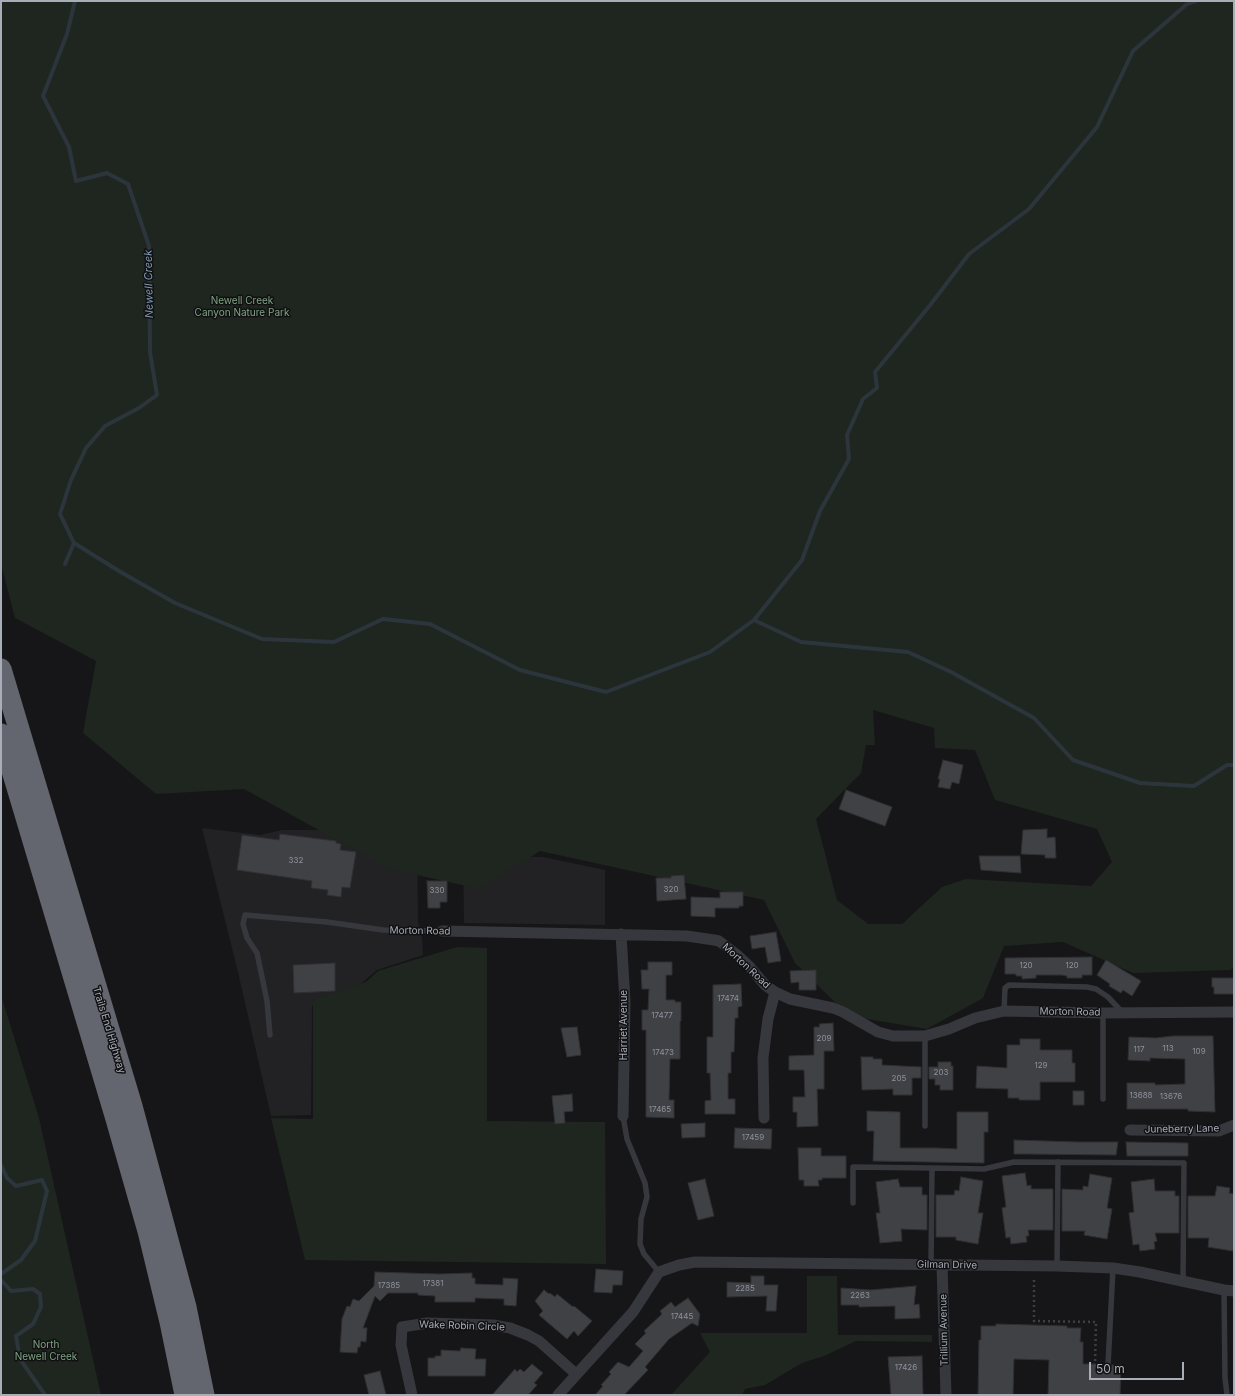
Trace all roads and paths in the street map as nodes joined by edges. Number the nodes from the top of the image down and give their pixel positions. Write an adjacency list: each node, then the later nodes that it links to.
1 (1, 669): 32 (highway, Trails End Highway)
2 (1, 734): 31 (highway, Trails End Highway)
3 (442, 931): 4 (street, Morton Road); 10 (lane, Morton Road)
4 (621, 934): 5 (street, Morton Road); 13 (street, Harriet Avenue)
5 (775, 992): 11 (street, Morton Road); 14 (street)
6 (1004, 1011): 8 (street, Morton Road); 9 (lane); 11 (street, Morton Road)
7 (1234, 1012): 9 (street, Morton Road)
8 (1103, 1013): 9 (street, Morton Road); 12 (lane)
9 (1124, 1013)
10 (270, 1035)
11 (925, 1036): 15 (lane)
12 (1103, 1099)
13 (623, 1116): 24 (lane)
14 (764, 1118)
15 (925, 1126)
16 (1234, 1126): 17 (street, Juneberry Lane)
17 (1130, 1130)
18 (1058, 1162): 19 (lane); 22 (lane); 26 (lane)
19 (932, 1168): 20 (lane); 21 (lane)
20 (853, 1203)
21 (937, 1265): 22 (street, Gilman Drive); 24 (street, Gilman Drive); 35 (street, Trillium Avenue)
22 (1057, 1266): 23 (street, Gilman Drive)
23 (1113, 1268): 26 (street, Gilman Drive); 29 (lane)
24 (659, 1272): 30 (street)
25 (1034, 1280): 28 (path)
26 (1183, 1282): 27 (street, Gilman Drive)
27 (1229, 1291): 36 (lane)
28 (1095, 1364)
29 (1108, 1364)
30 (576, 1374): 33 (street, Wake Robin Circle); 34 (street)
31 (185, 1395)
32 (204, 1395)
33 (412, 1395)
34 (558, 1395)
35 (946, 1395)
36 (1227, 1395)

